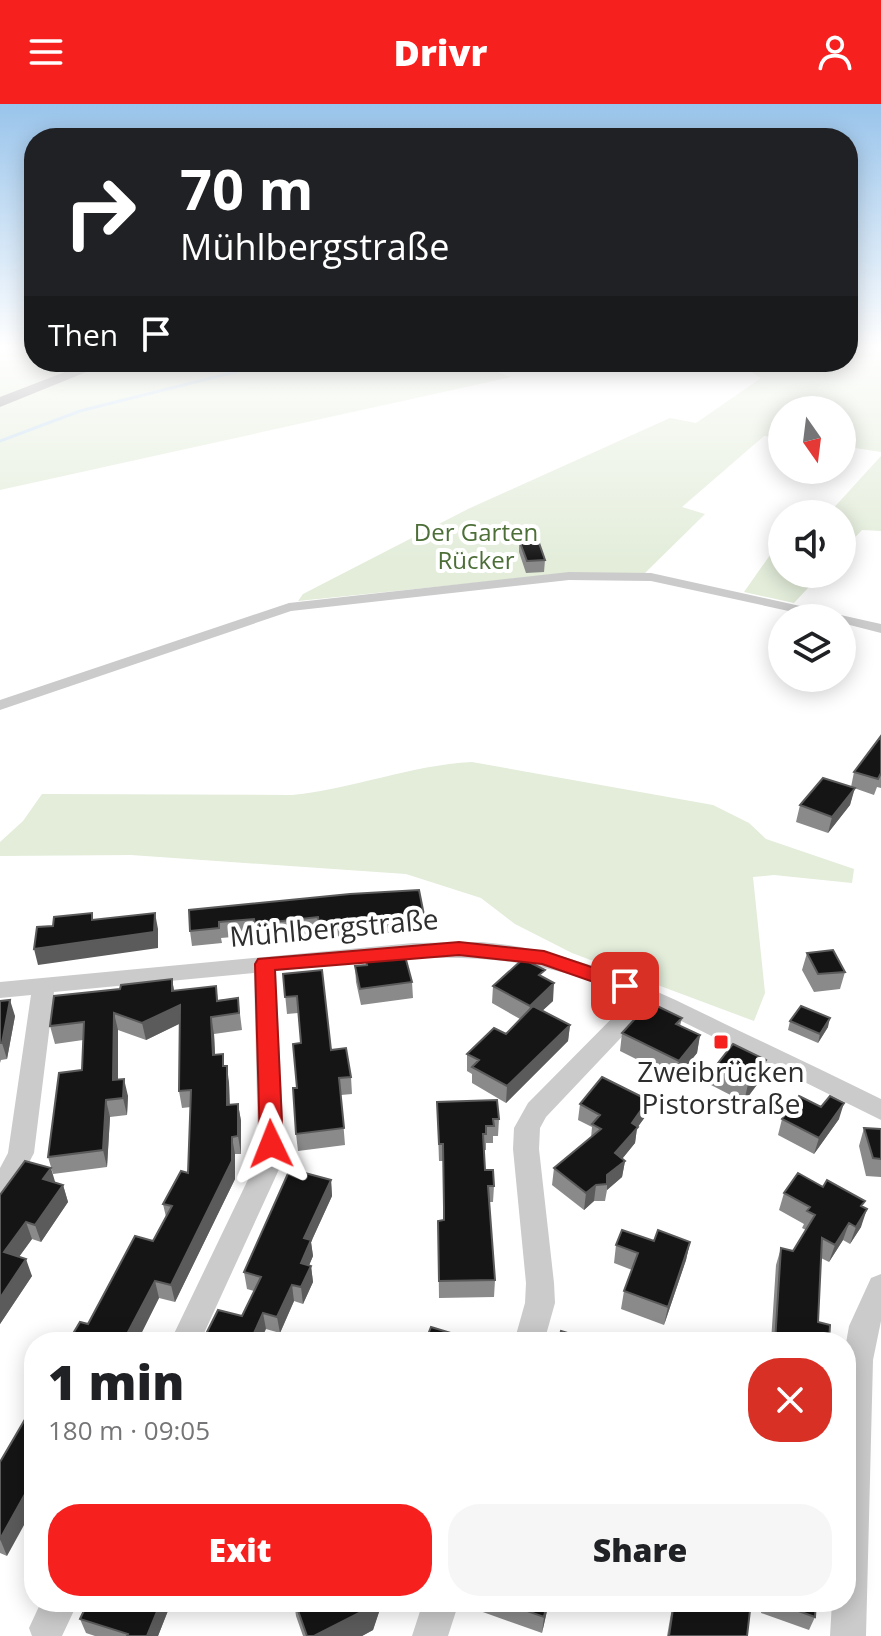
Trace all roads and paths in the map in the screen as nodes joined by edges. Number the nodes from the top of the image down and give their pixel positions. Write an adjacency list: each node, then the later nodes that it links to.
1 (781, 604): 4 (street)
2 (856, 622): 3 (street)
3 (881, 629)
4 (0, 705)
5 (265, 964): 6 (street, Mühlbergstraße); 8 (street, Mühlbergstraße); 12 (street)
6 (44, 985): 7 (street, Mühlbergstraße); 10 (street)
7 (0, 990)
8 (648, 995): 9 (street, Mühlbergstraße); 13 (street)
9 (881, 1110)
10 (0, 1193)
11 (881, 1287): 14 (street)
12 (190, 1332)
13 (532, 1332)
14 (856, 1415)
15 (438, 1612): 17 (street)
16 (849, 1612): 18 (street)
17 (430, 1636)
18 (848, 1636)

